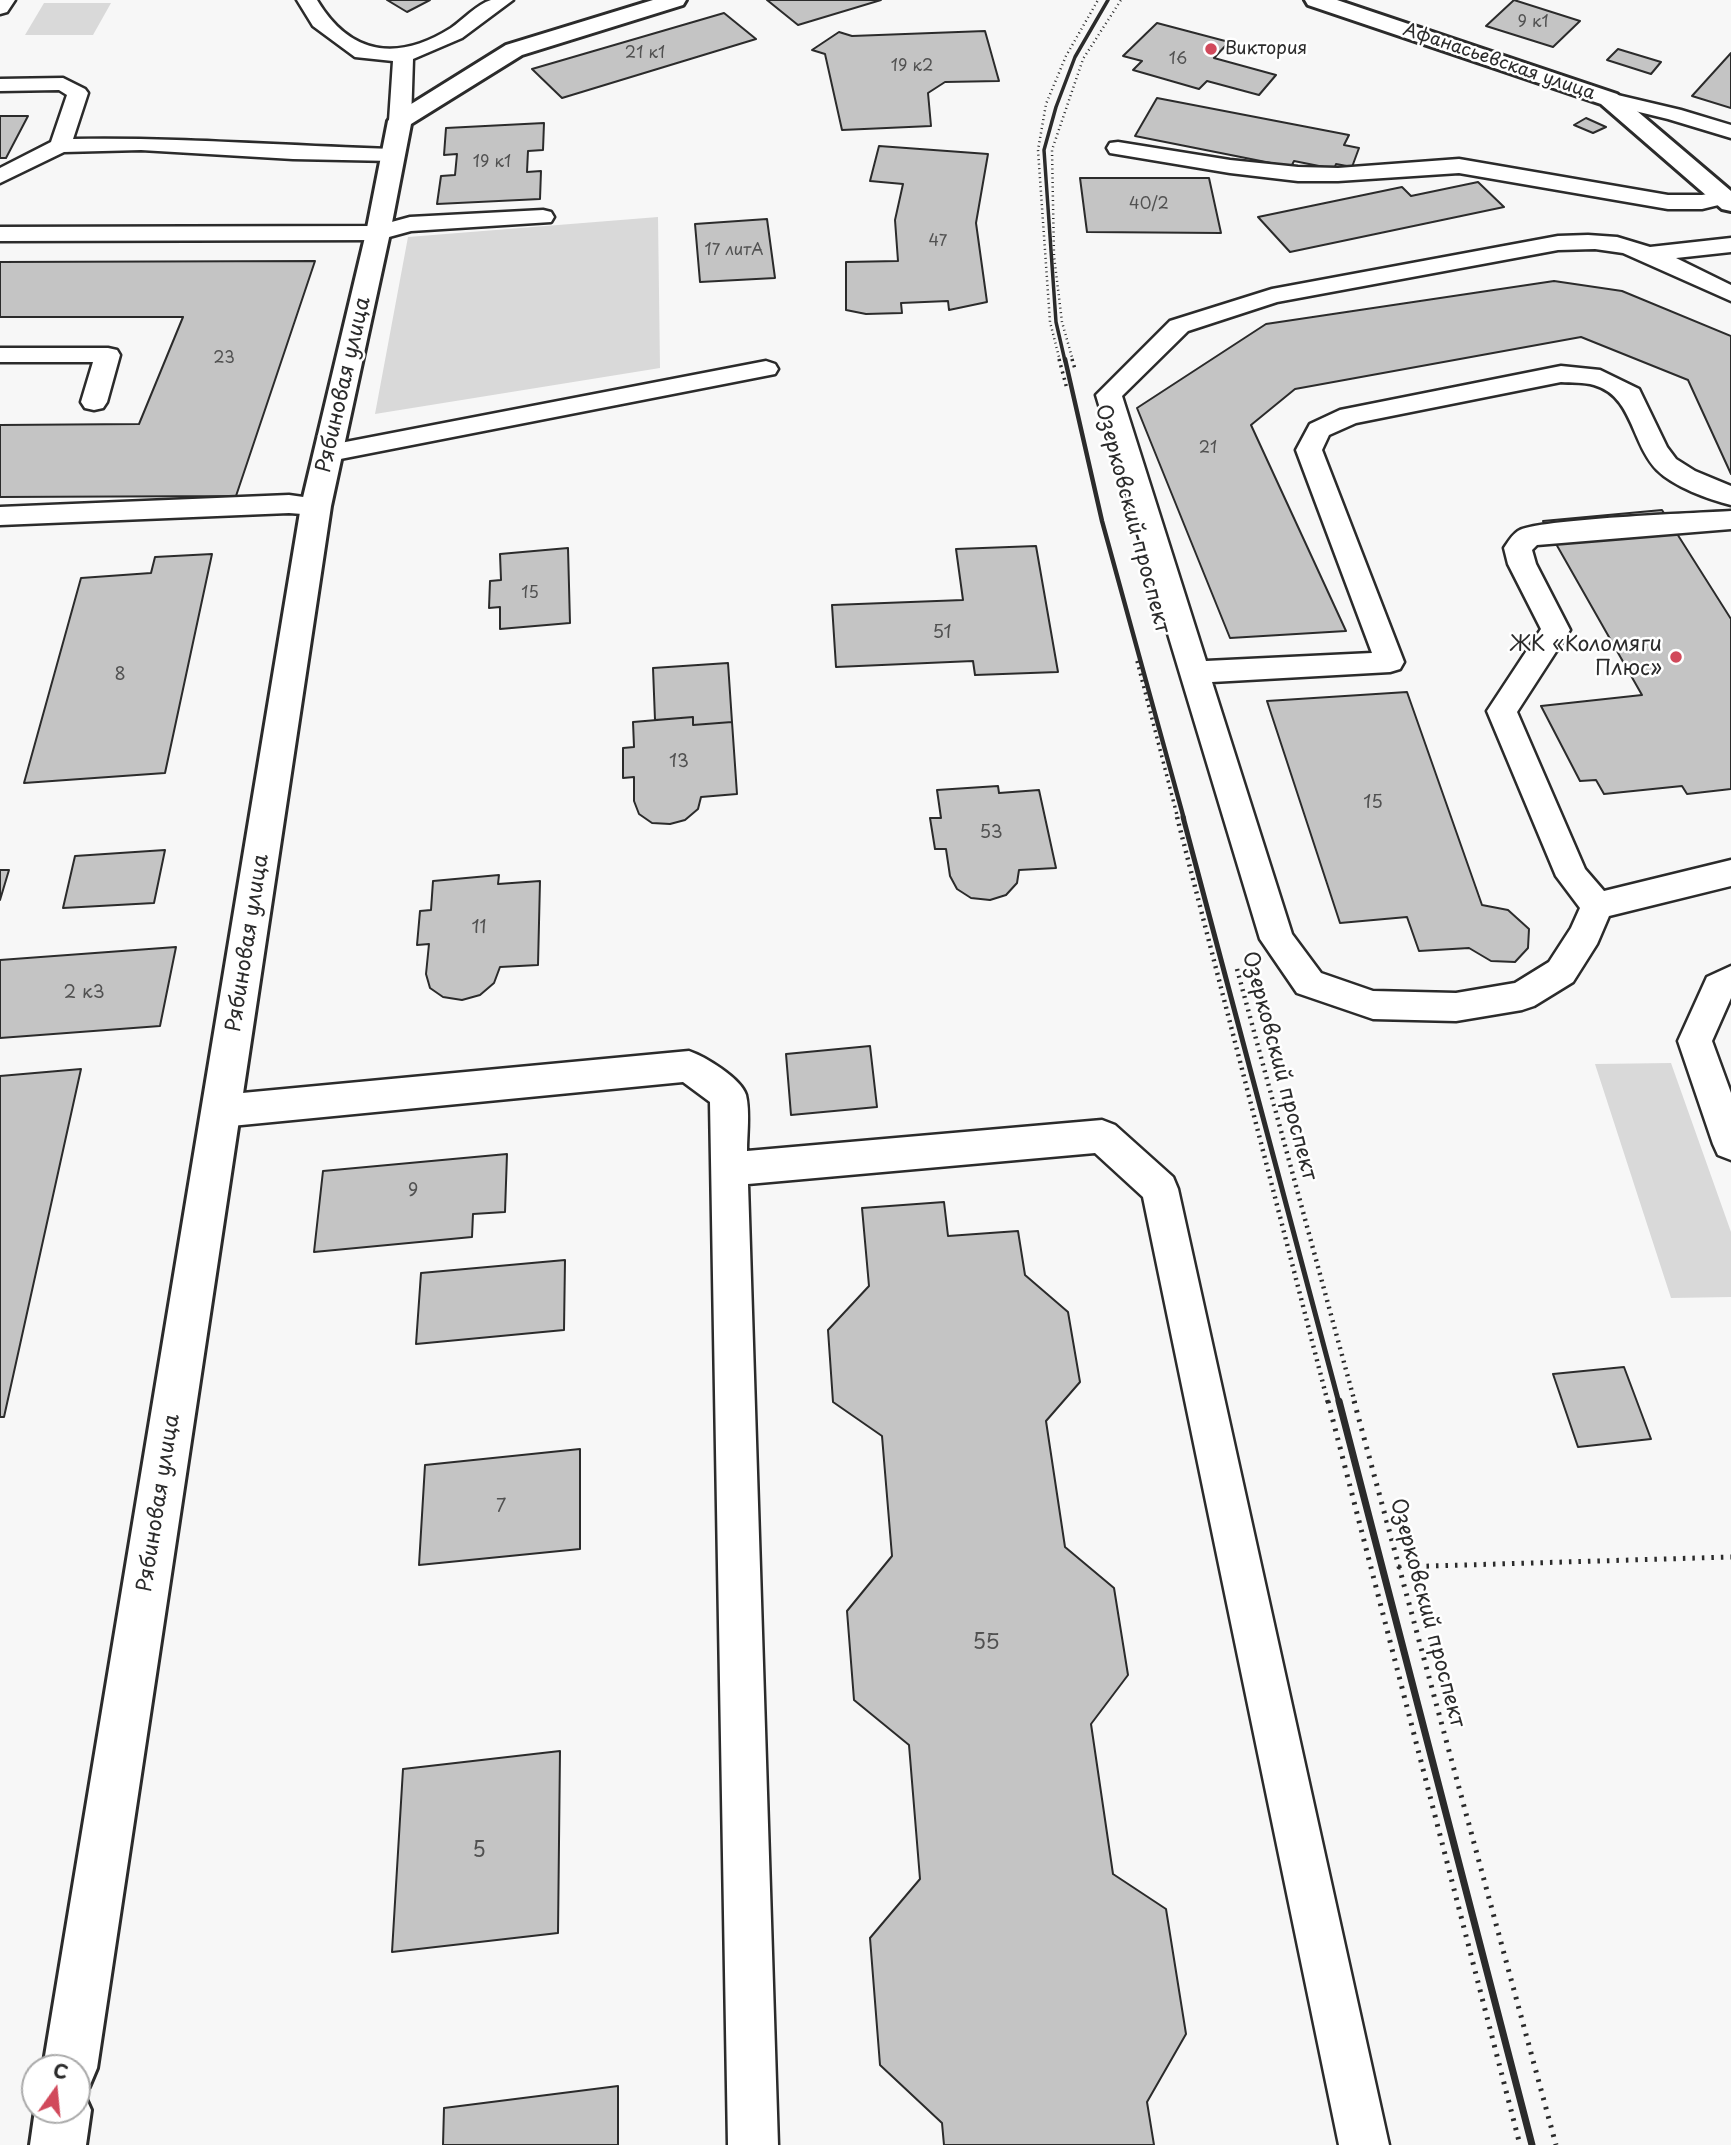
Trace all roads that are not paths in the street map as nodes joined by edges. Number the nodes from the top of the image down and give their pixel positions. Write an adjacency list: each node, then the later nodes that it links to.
1 (5, 0): 6 (lane)
2 (307, 0): 7 (lane)
3 (503, 0): 7 (lane)
4 (1315, 0): 9 (street, Афанасьевская улица)
5 (665, 1): 11 (street)
6 (0, 8)
7 (403, 56): 11 (lane)
8 (0, 85): 12 (lane)
9 (1609, 99): 10 (lane); 15 (street, Афанасьевская улица)
10 (1731, 132)
11 (397, 138): 12 (lane); 17 (street, Рябиновая улица)
12 (60, 146): 14 (lane)
13 (1118, 148): 15 (lane)
14 (0, 176)
15 (1727, 201)
16 (543, 217): 17 (lane)
17 (378, 233): 18 (lane); 25 (street, Рябиновая улица)
18 (0, 234)
19 (1731, 245): 20 (lane)
20 (1646, 254): 21 (lane); 30 (lane)
21 (1731, 294)
22 (0, 355): 24 (lane)
23 (766, 369): 25 (lane)
24 (94, 402)
25 (330, 453): 27 (street, Рябиновая улица)
26 (1731, 496): 30 (lane)
27 (316, 506): 28 (lane); 34 (street, Рябиновая улица)
28 (0, 516)
29 (1731, 520): 32 (lane)
30 (1195, 672): 32 (lane)
31 (1731, 873): 32 (lane)
32 (1597, 906)
33 (1731, 980): 35 (lane)
34 (221, 1111): 36 (lane); 37 (street, Рябиновая улица)
35 (1731, 1144)
36 (730, 1169): 40 (lane); 41 (lane)
37 (72, 2054)
38 (62, 2124): 39 (street)
39 (58, 2145)
40 (753, 2145)
41 (1364, 2145)

